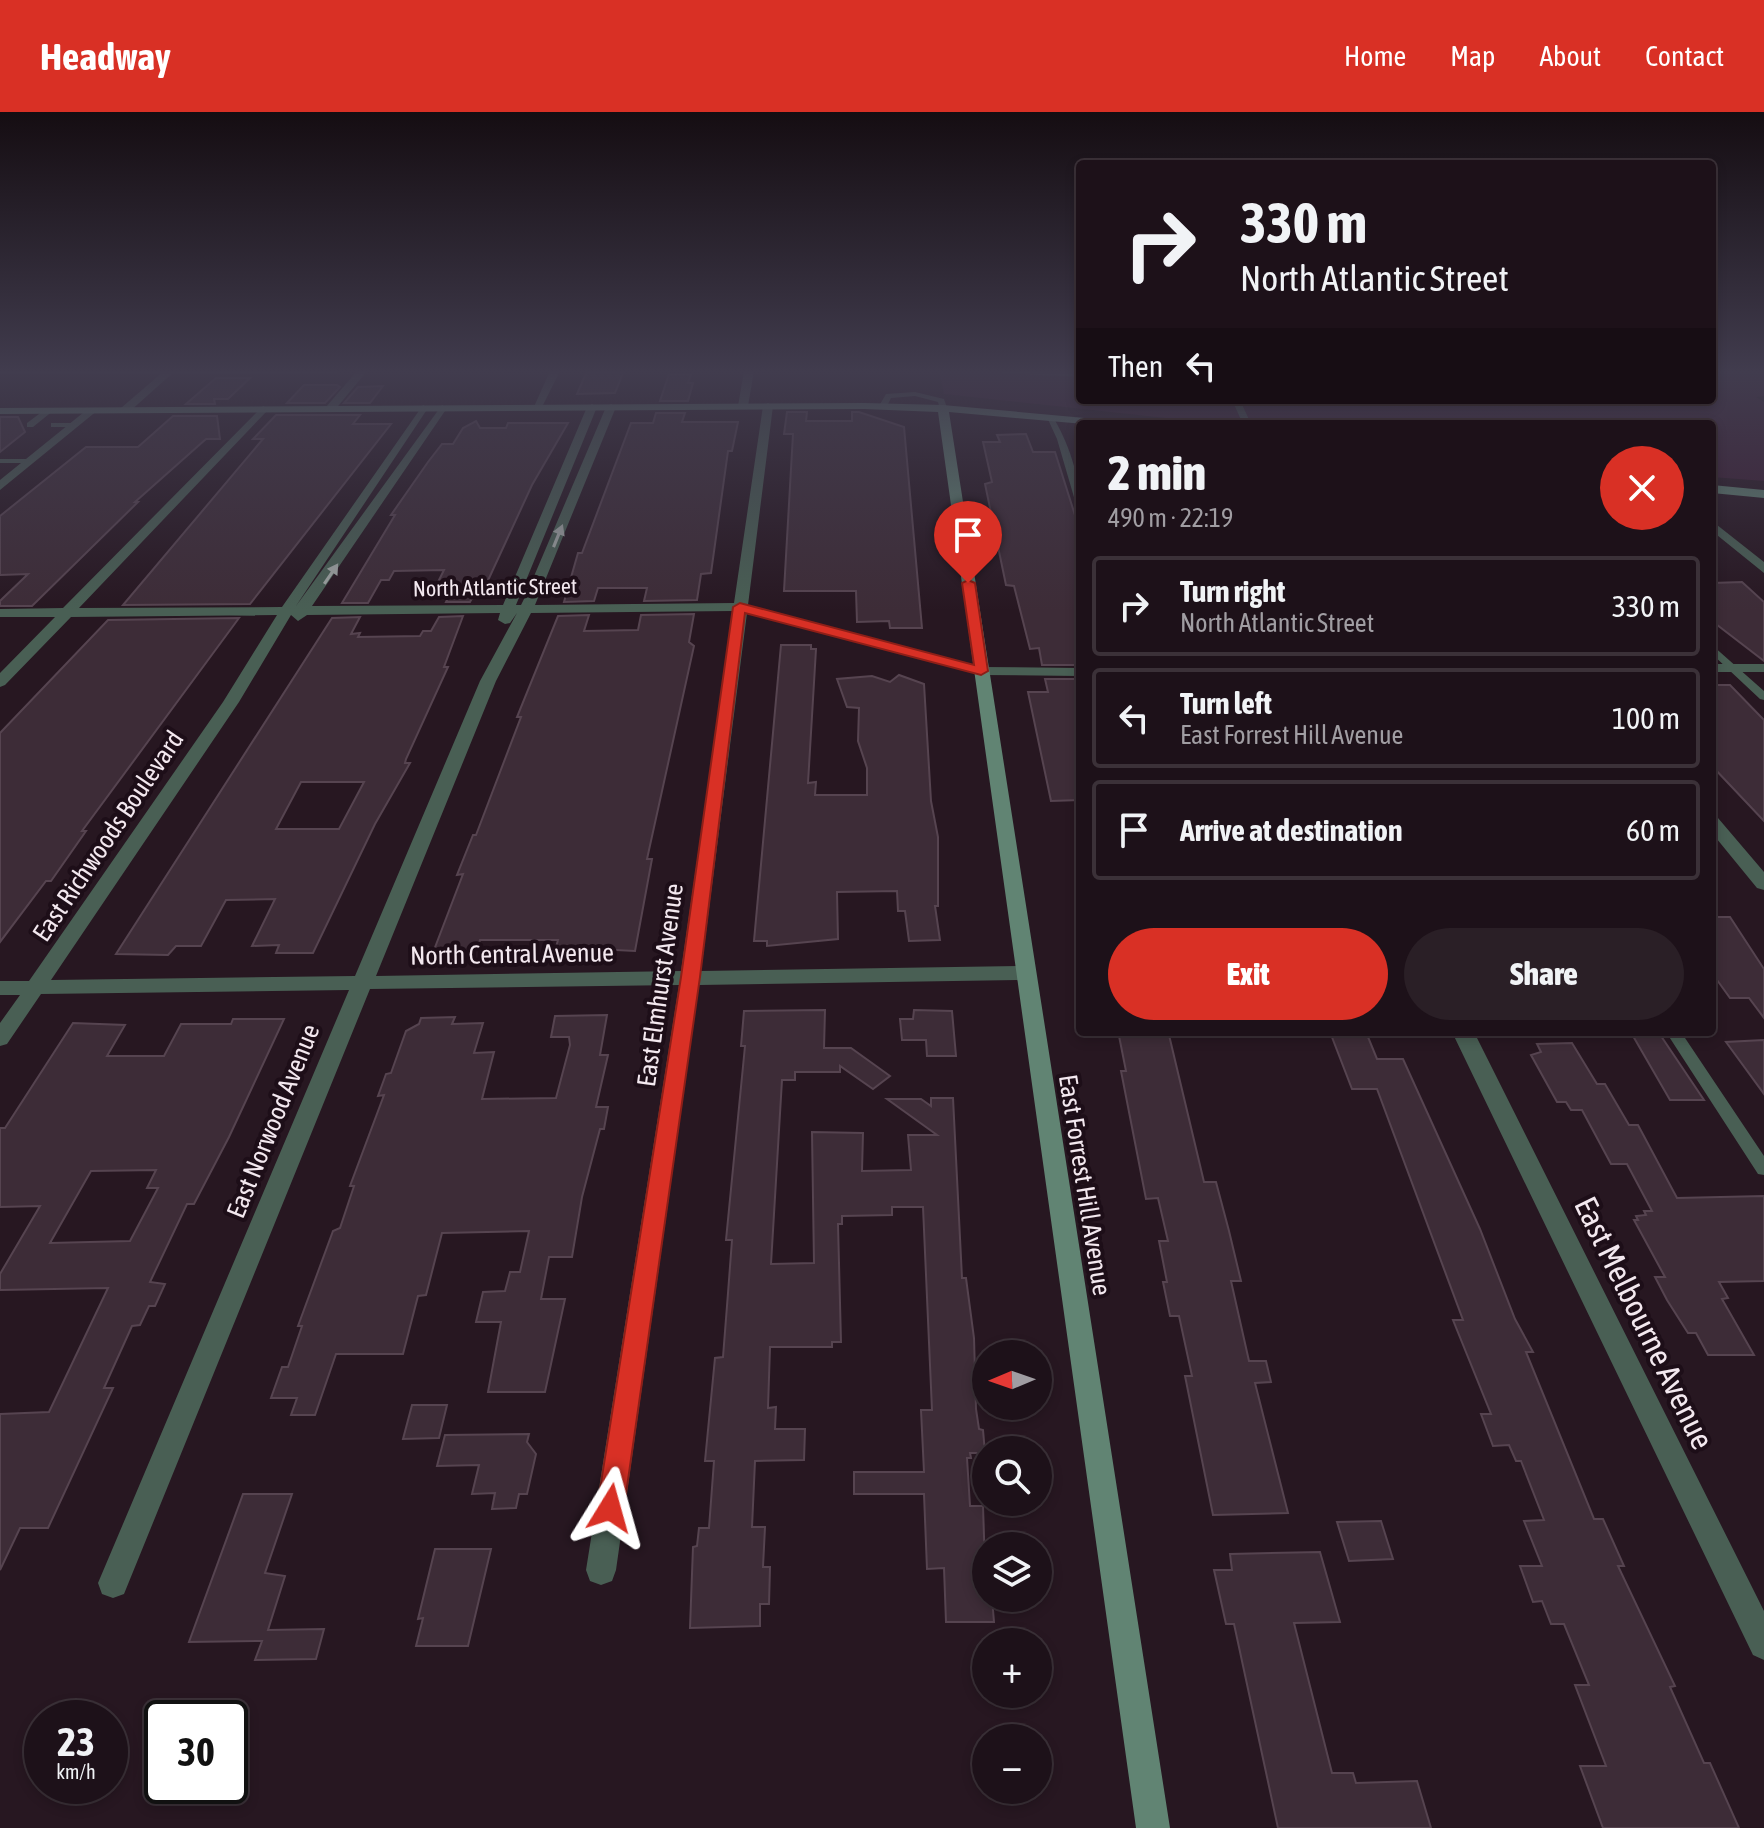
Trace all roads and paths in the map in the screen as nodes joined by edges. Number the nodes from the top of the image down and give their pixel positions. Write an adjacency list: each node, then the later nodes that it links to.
1 (42, 451): 11 (street)
2 (222, 451): 23 (street)
3 (394, 451): 21 (street, East Richwoods Boulevard)
4 (413, 451): 22 (street, East Richwoods Boulevard, one-way to 4)
5 (574, 451): 19 (street, East Norwood Avenue)
6 (592, 451): 20 (street, East Norwood Avenue, one-way to 6)
7 (762, 451): 18 (street, East Elmhurst Avenue)
8 (949, 451): 29 (main road, East Forrest Hill Avenue)
9 (1065, 451): 14 (lane)
10 (0, 461): 11 (lane)
11 (30, 461): 12 (street)
12 (0, 486)
13 (1716, 489): 15 (main road)
14 (1076, 490)
15 (1764, 494)
16 (1716, 528): 17 (street)
17 (1764, 569)
18 (740, 607): 20 (street, North Atlantic Street); 29 (street, North Atlantic Street); 38 (street, East Elmhurst Avenue)
19 (508, 609): 20 (street, North Atlantic Street); 22 (street, North Atlantic Street); 31 (street, East Norwood Avenue)
20 (526, 609): 31 (street, East Norwood Avenue)
21 (286, 611): 22 (street, North Atlantic Street); 23 (street, North Atlantic Street); 34 (street, East Richwoods Boulevard)
22 (304, 611): 34 (street, East Richwoods Boulevard)
23 (67, 612): 24 (street, North Atlantic Street); 32 (street)
24 (0, 613)
25 (1716, 652): 27 (lane)
26 (1716, 668): 27 (street)
27 (1732, 668): 28 (street); 33 (lane)
28 (1764, 668)
29 (981, 671): 30 (street, North Atlantic Street); 37 (main road, East Forrest Hill Avenue)
30 (1076, 672)
31 (488, 681): 39 (street, East Norwood Avenue)
32 (0, 682)
33 (1764, 697)
34 (231, 702): 41 (street, East Richwoods Boulevard)
35 (1716, 827): 36 (street)
36 (1764, 884)
37 (1025, 973): 38 (street, North Central Avenue); 49 (main road, East Forrest Hill Avenue)
38 (690, 977): 39 (street, North Central Avenue); 46 (street, East Elmhurst Avenue)
39 (361, 982): 41 (street, North Central Avenue); 47 (street, East Norwood Avenue)
40 (0, 988): 41 (street, North Central Avenue)
41 (36, 988): 44 (street, East Richwoods Boulevard)
42 (1465, 1036): 48 (street, East Melbourne Avenue)
43 (1676, 1036): 45 (lane)
44 (0, 1039)
45 (1764, 1169)
46 (601, 1570)
47 (113, 1583)
48 (1764, 1644)
49 (1153, 1828)

